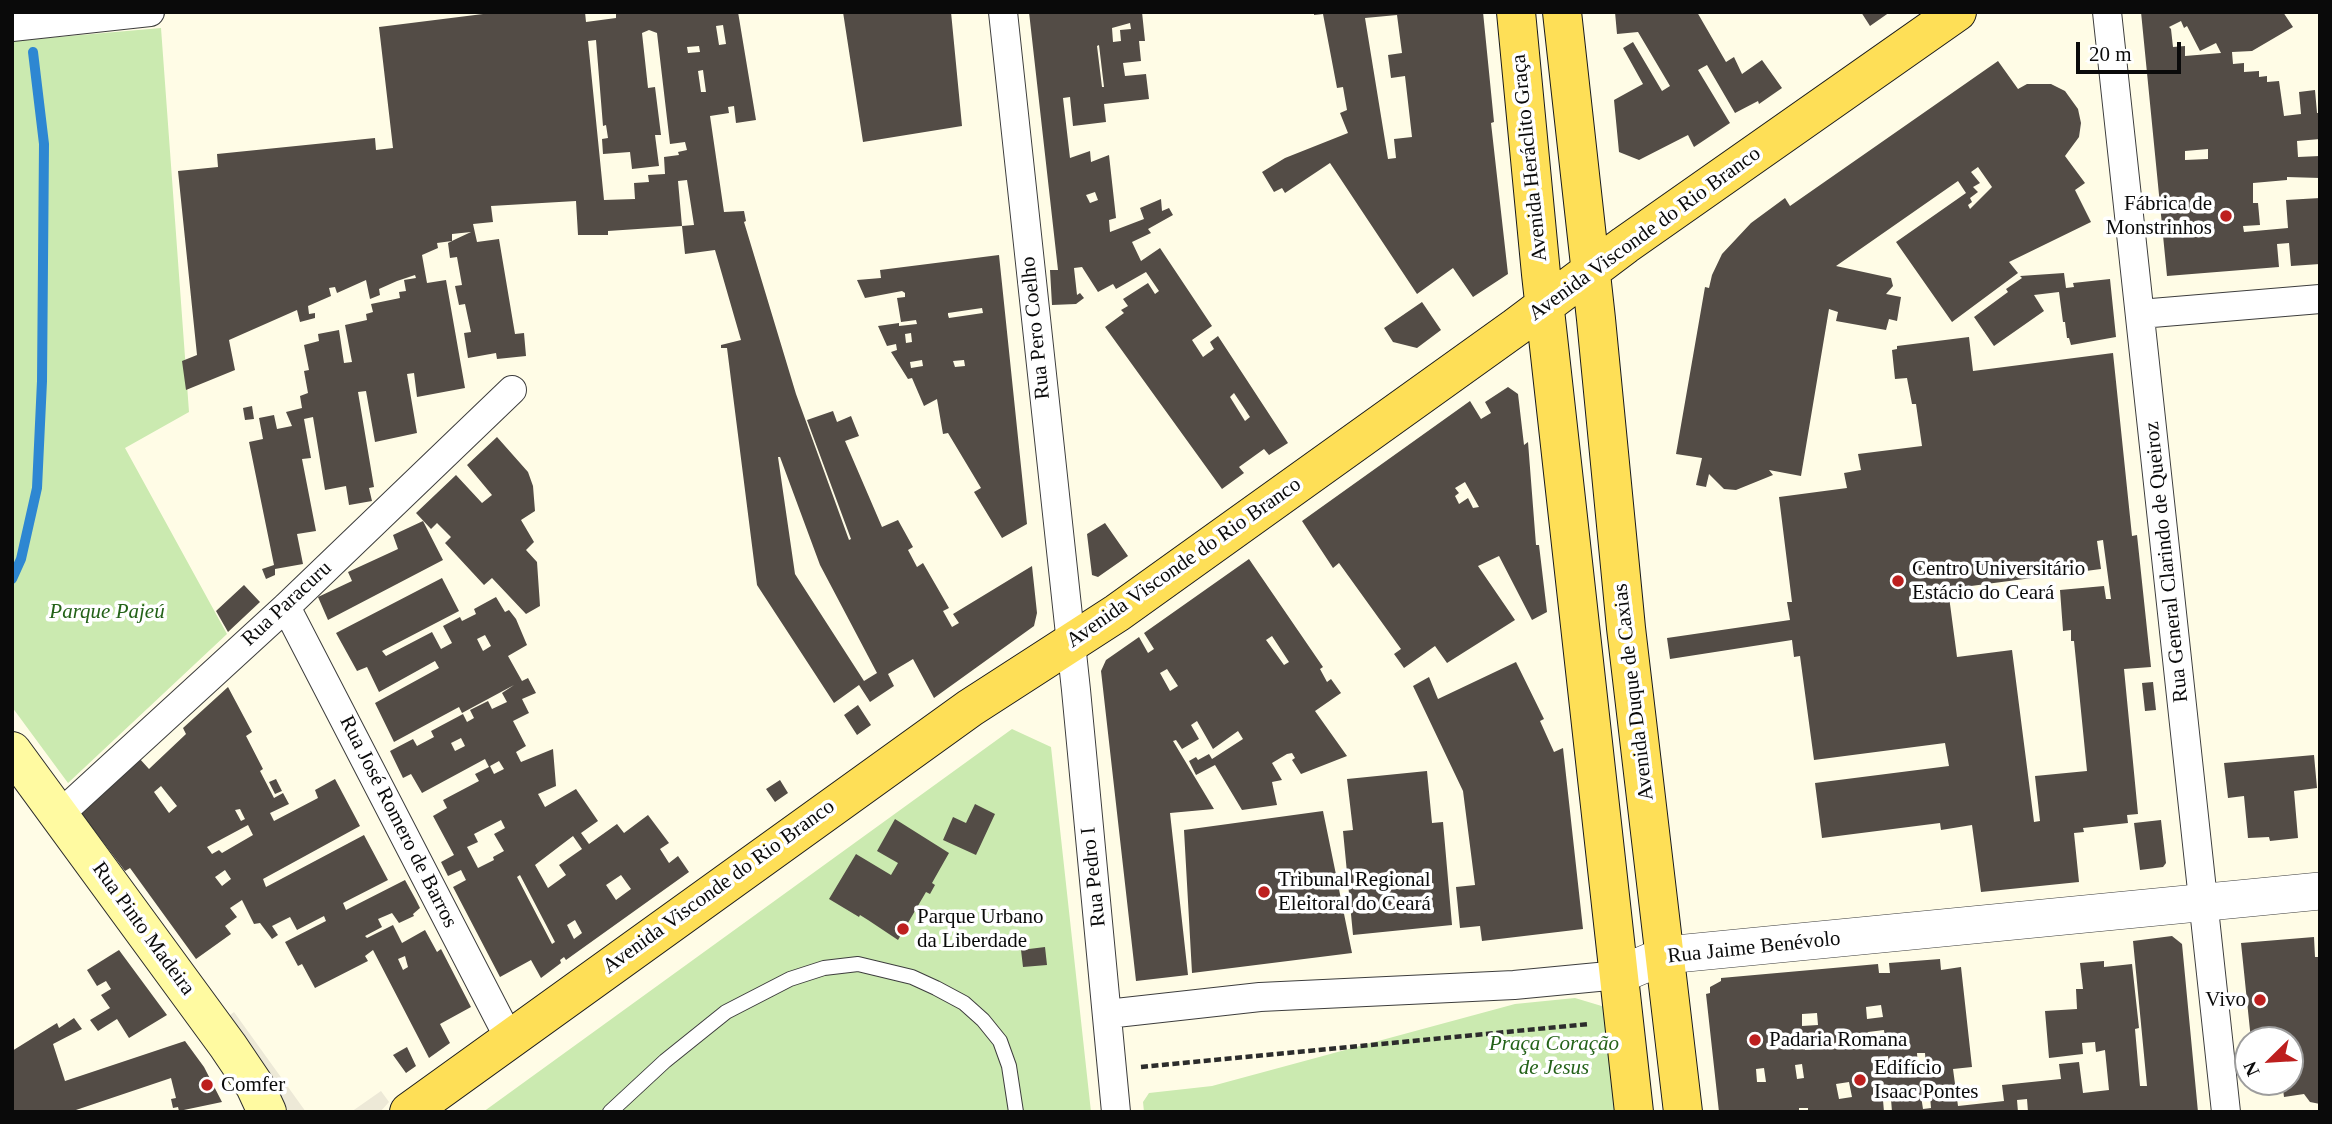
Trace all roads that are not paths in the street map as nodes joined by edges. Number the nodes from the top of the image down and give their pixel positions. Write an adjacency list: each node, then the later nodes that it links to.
1 (150, 12): 7 (street)
2 (1003, 12): 14 (street, Rua Pero Coelho)
3 (1516, 12): 10 (main road, Avenida Heráclito Graça)
4 (1562, 12): 8 (main road)
5 (1957, 12): 8 (main road, Avenida Visconde do Rio Branco)
6 (2107, 12): 11 (street, Rua General Clarindo de Queiroz)
7 (12, 27)
8 (1590, 271): 10 (main road, Avenida Visconde do Rio Branco); 19 (main road, Avenida Duque de Caxias)
9 (2320, 299): 11 (street)
10 (1545, 304): 14 (main road, Avenida Visconde do Rio Branco); 20 (main road)
11 (2140, 314): 18 (street, Rua General Clarindo de Queiroz)
12 (512, 390): 13 (street, Rua Paracuru)
13 (286, 607): 16 (street, Rua Paracuru); 22 (street, Rua José Romero de Barros)
14 (1071, 643): 21 (street, Rua Pedro I); 22 (main road, Avenida Visconde do Rio Branco)
15 (12, 751): 16 (main road, Rua Pinto Madeira)
16 (59, 815): 23 (main road, Rua Pinto Madeira)
17 (2320, 891): 18 (street, Rua Jaime Benévolo)
18 (2203, 902): 19 (street, Rua Jaime Benévolo); 30 (street, Rua General Clarindo de Queiroz)
19 (1666, 955): 20 (street, Rua Jaime Benévolo); 29 (main road, Avenida Duque de Caxias)
20 (1619, 975): 21 (street, Rua Jaime Benévolo); 28 (main road)
21 (1107, 1014): 27 (street, Rua Pedro I)
22 (509, 1038): 24 (main road, Avenida Visconde do Rio Branco)
23 (267, 1112)
24 (409, 1112)
25 (610, 1112): 26 (lane)
26 (1016, 1112)
27 (1116, 1112)
28 (1634, 1112)
29 (1683, 1112)
30 (2226, 1112)

